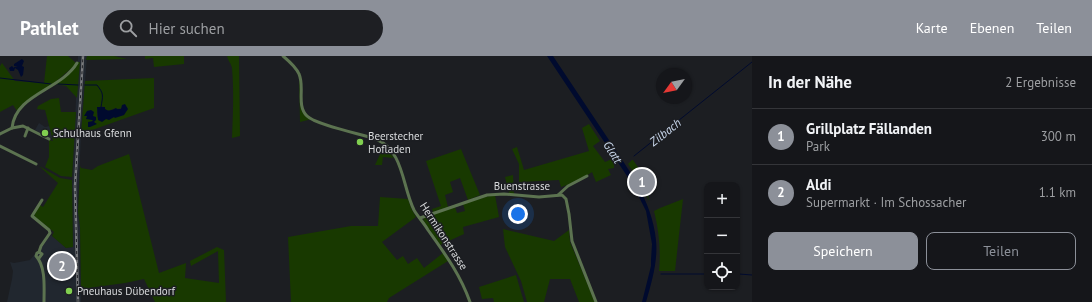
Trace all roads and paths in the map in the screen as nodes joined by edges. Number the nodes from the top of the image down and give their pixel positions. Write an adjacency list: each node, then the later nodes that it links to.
1 (283, 56): 13 (street, Hermikonstrasse)
2 (77, 63): 3 (street)
3 (12, 128): 4 (street); 5 (street)
4 (28, 128): 6 (street); 7 (street)
5 (0, 134)
6 (25, 136)
7 (49, 139)
8 (0, 146): 9 (street)
9 (36, 164)
10 (587, 176): 11 (street)
11 (558, 195): 13 (street, Buenstrasse); 16 (street, Buenstrasse)
12 (42, 200): 14 (street)
13 (420, 218): 15 (street, Hermikonstrasse)
14 (44, 302)
15 (470, 302)
16 (596, 302)

